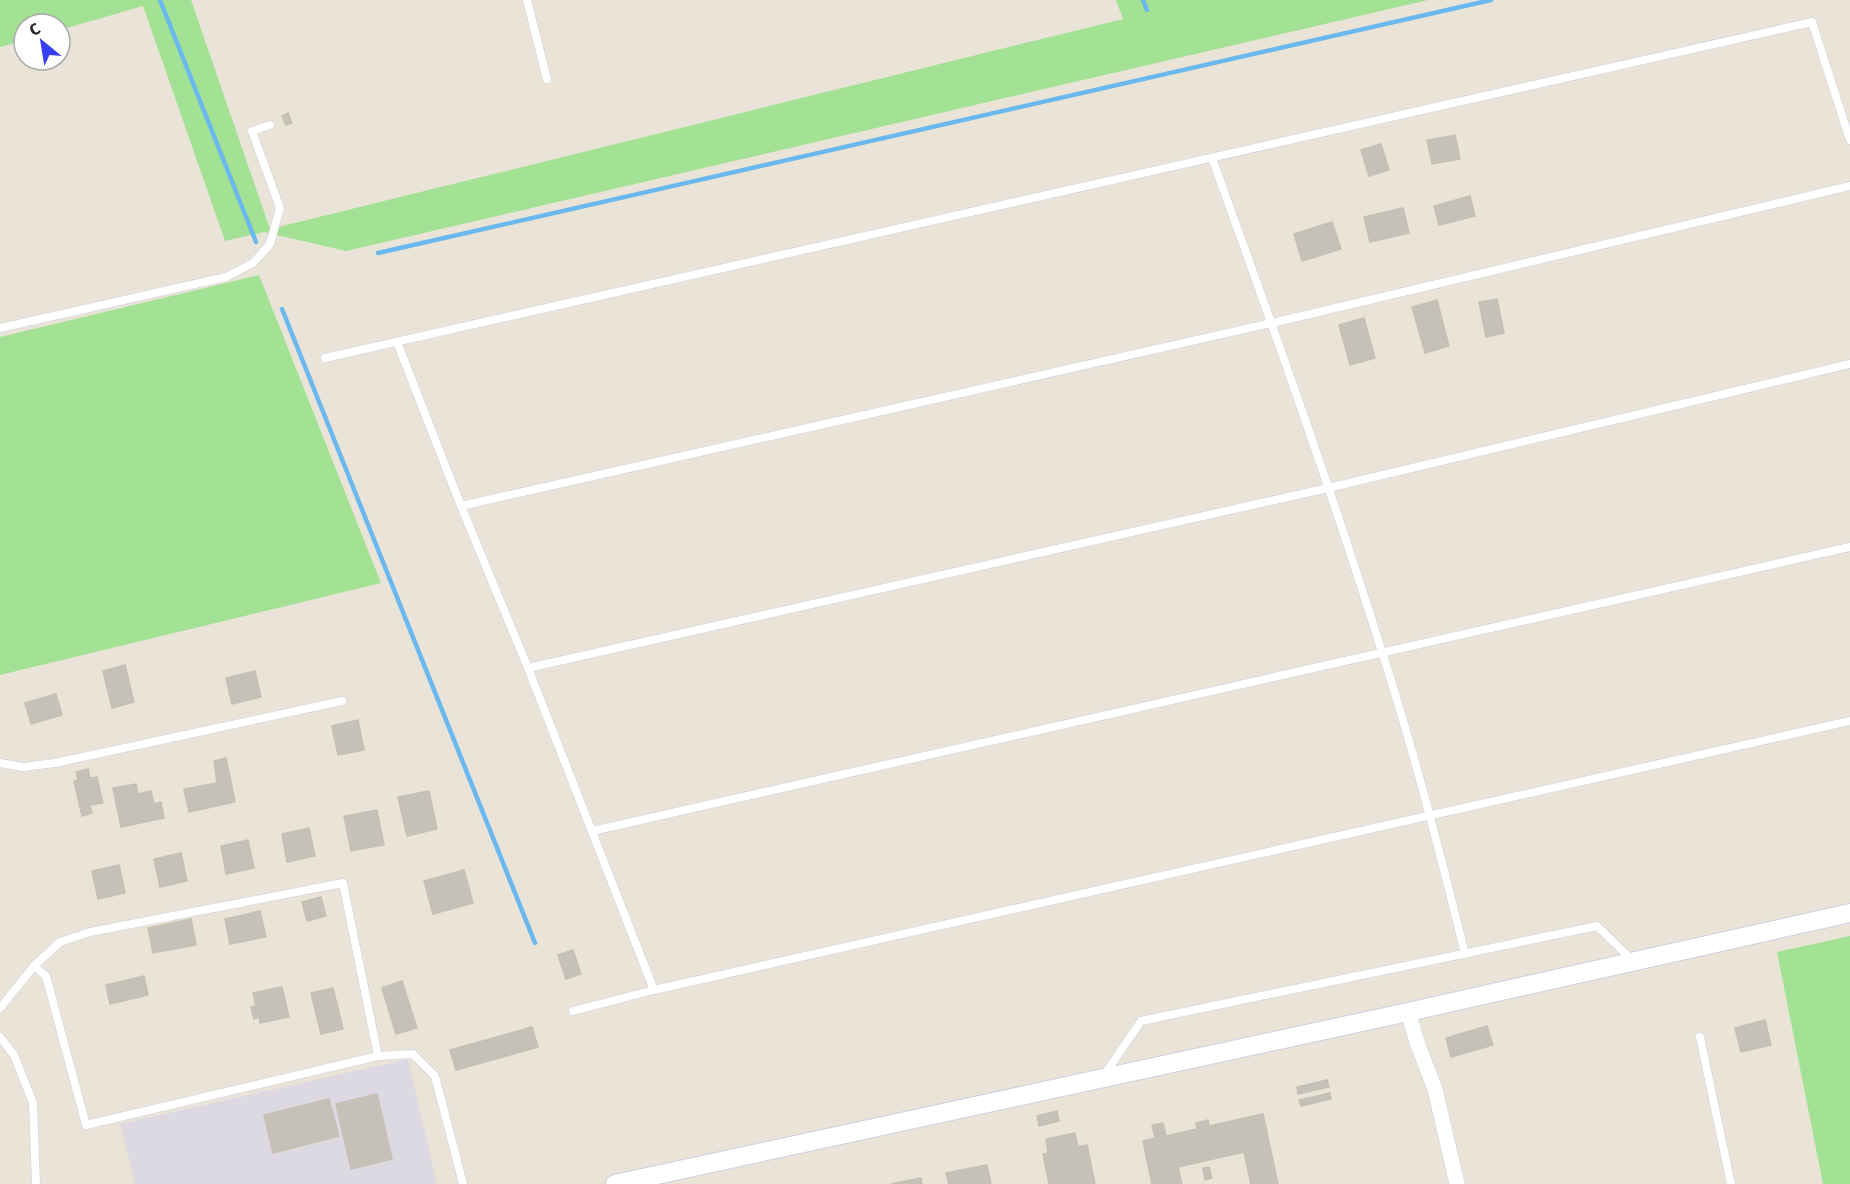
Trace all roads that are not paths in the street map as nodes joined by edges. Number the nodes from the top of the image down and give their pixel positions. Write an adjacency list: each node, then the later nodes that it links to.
1 (527, 0): 2 (lane)
2 (547, 79)
3 (270, 125): 8 (lane)
4 (1850, 140): 5 (lane)
5 (1212, 158): 7 (lane); 9 (lane)
6 (1850, 186): 7 (lane)
7 (1272, 324): 12 (lane); 13 (lane)
8 (0, 328)
9 (397, 342): 10 (lane); 13 (lane)
10 (325, 358)
11 (1850, 364): 12 (lane)
12 (1328, 488): 15 (lane); 16 (lane)
13 (461, 506): 16 (lane)
14 (1850, 547): 15 (lane)
15 (1382, 652): 20 (lane); 21 (lane)
16 (528, 668): 21 (lane)
17 (342, 701): 19 (lane)
18 (1850, 721): 20 (lane)
19 (0, 763)
20 (1430, 815): 23 (lane); 26 (lane)
21 (592, 831): 26 (lane)
22 (1850, 913): 24 (street)
23 (1465, 954): 24 (lane); 33 (lane)
24 (1633, 962): 29 (street)
25 (34, 966): 27 (lane); 32 (lane); 32 (lane)
26 (654, 990): 28 (lane)
27 (0, 1008)
28 (573, 1011)
29 (1408, 1012): 33 (street); 37 (street)
30 (1700, 1036): 38 (lane)
31 (0, 1037): 34 (lane)
32 (378, 1056): 35 (lane)
33 (1103, 1078): 36 (street)
34 (36, 1184)
35 (463, 1184)
36 (615, 1184)
37 (1457, 1184)
38 (1731, 1184)

